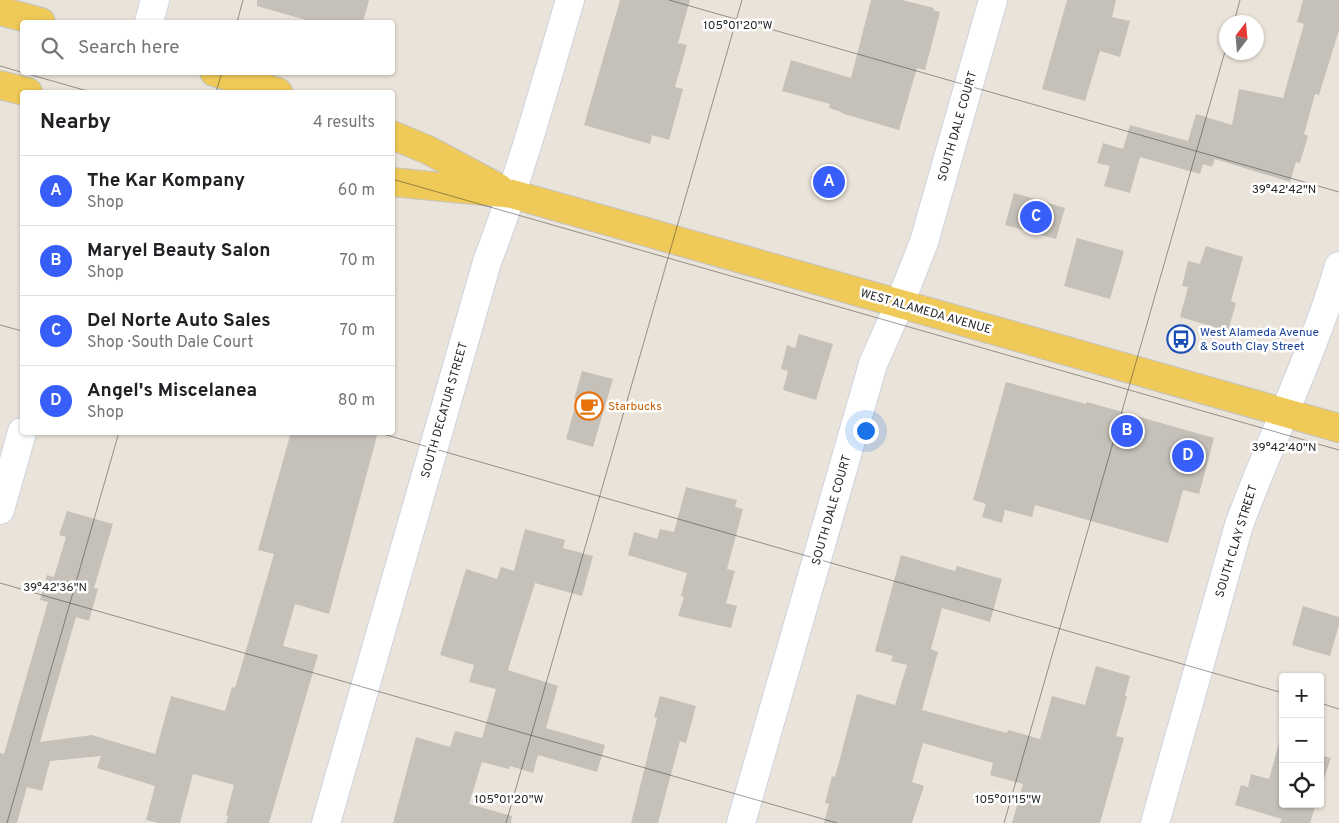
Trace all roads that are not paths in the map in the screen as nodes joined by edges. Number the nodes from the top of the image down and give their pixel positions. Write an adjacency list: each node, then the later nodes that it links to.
1 (155, 0): 6 (street)
2 (570, 0): 13 (street, SOUTH DECATUR STREET)
3 (993, 0): 15 (street, SOUTH DALE COURT)
4 (0, 11): 5 (main road)
5 (34, 20)
6 (149, 20)
7 (224, 75): 10 (main road)
8 (0, 84): 9 (main road)
9 (21, 90)
10 (272, 90)
11 (395, 136): 13 (main road, WEST ALAMEDA AVENUE)
12 (395, 182): 13 (main road, WEST ALAMEDA AVENUE)
13 (512, 194): 15 (main road, WEST ALAMEDA AVENUE); 20 (street, SOUTH DECATUR STREET)
14 (1339, 266): 16 (street, SOUTH CLAY STREET)
15 (900, 303): 16 (main road, WEST ALAMEDA AVENUE); 21 (street, SOUTH DALE COURT)
16 (1283, 412): 17 (main road, WEST ALAMEDA AVENUE); 22 (street, SOUTH CLAY STREET)
17 (1339, 428)
18 (21, 435): 19 (street)
19 (0, 510)
20 (326, 823)
21 (741, 823)
22 (1155, 823)

